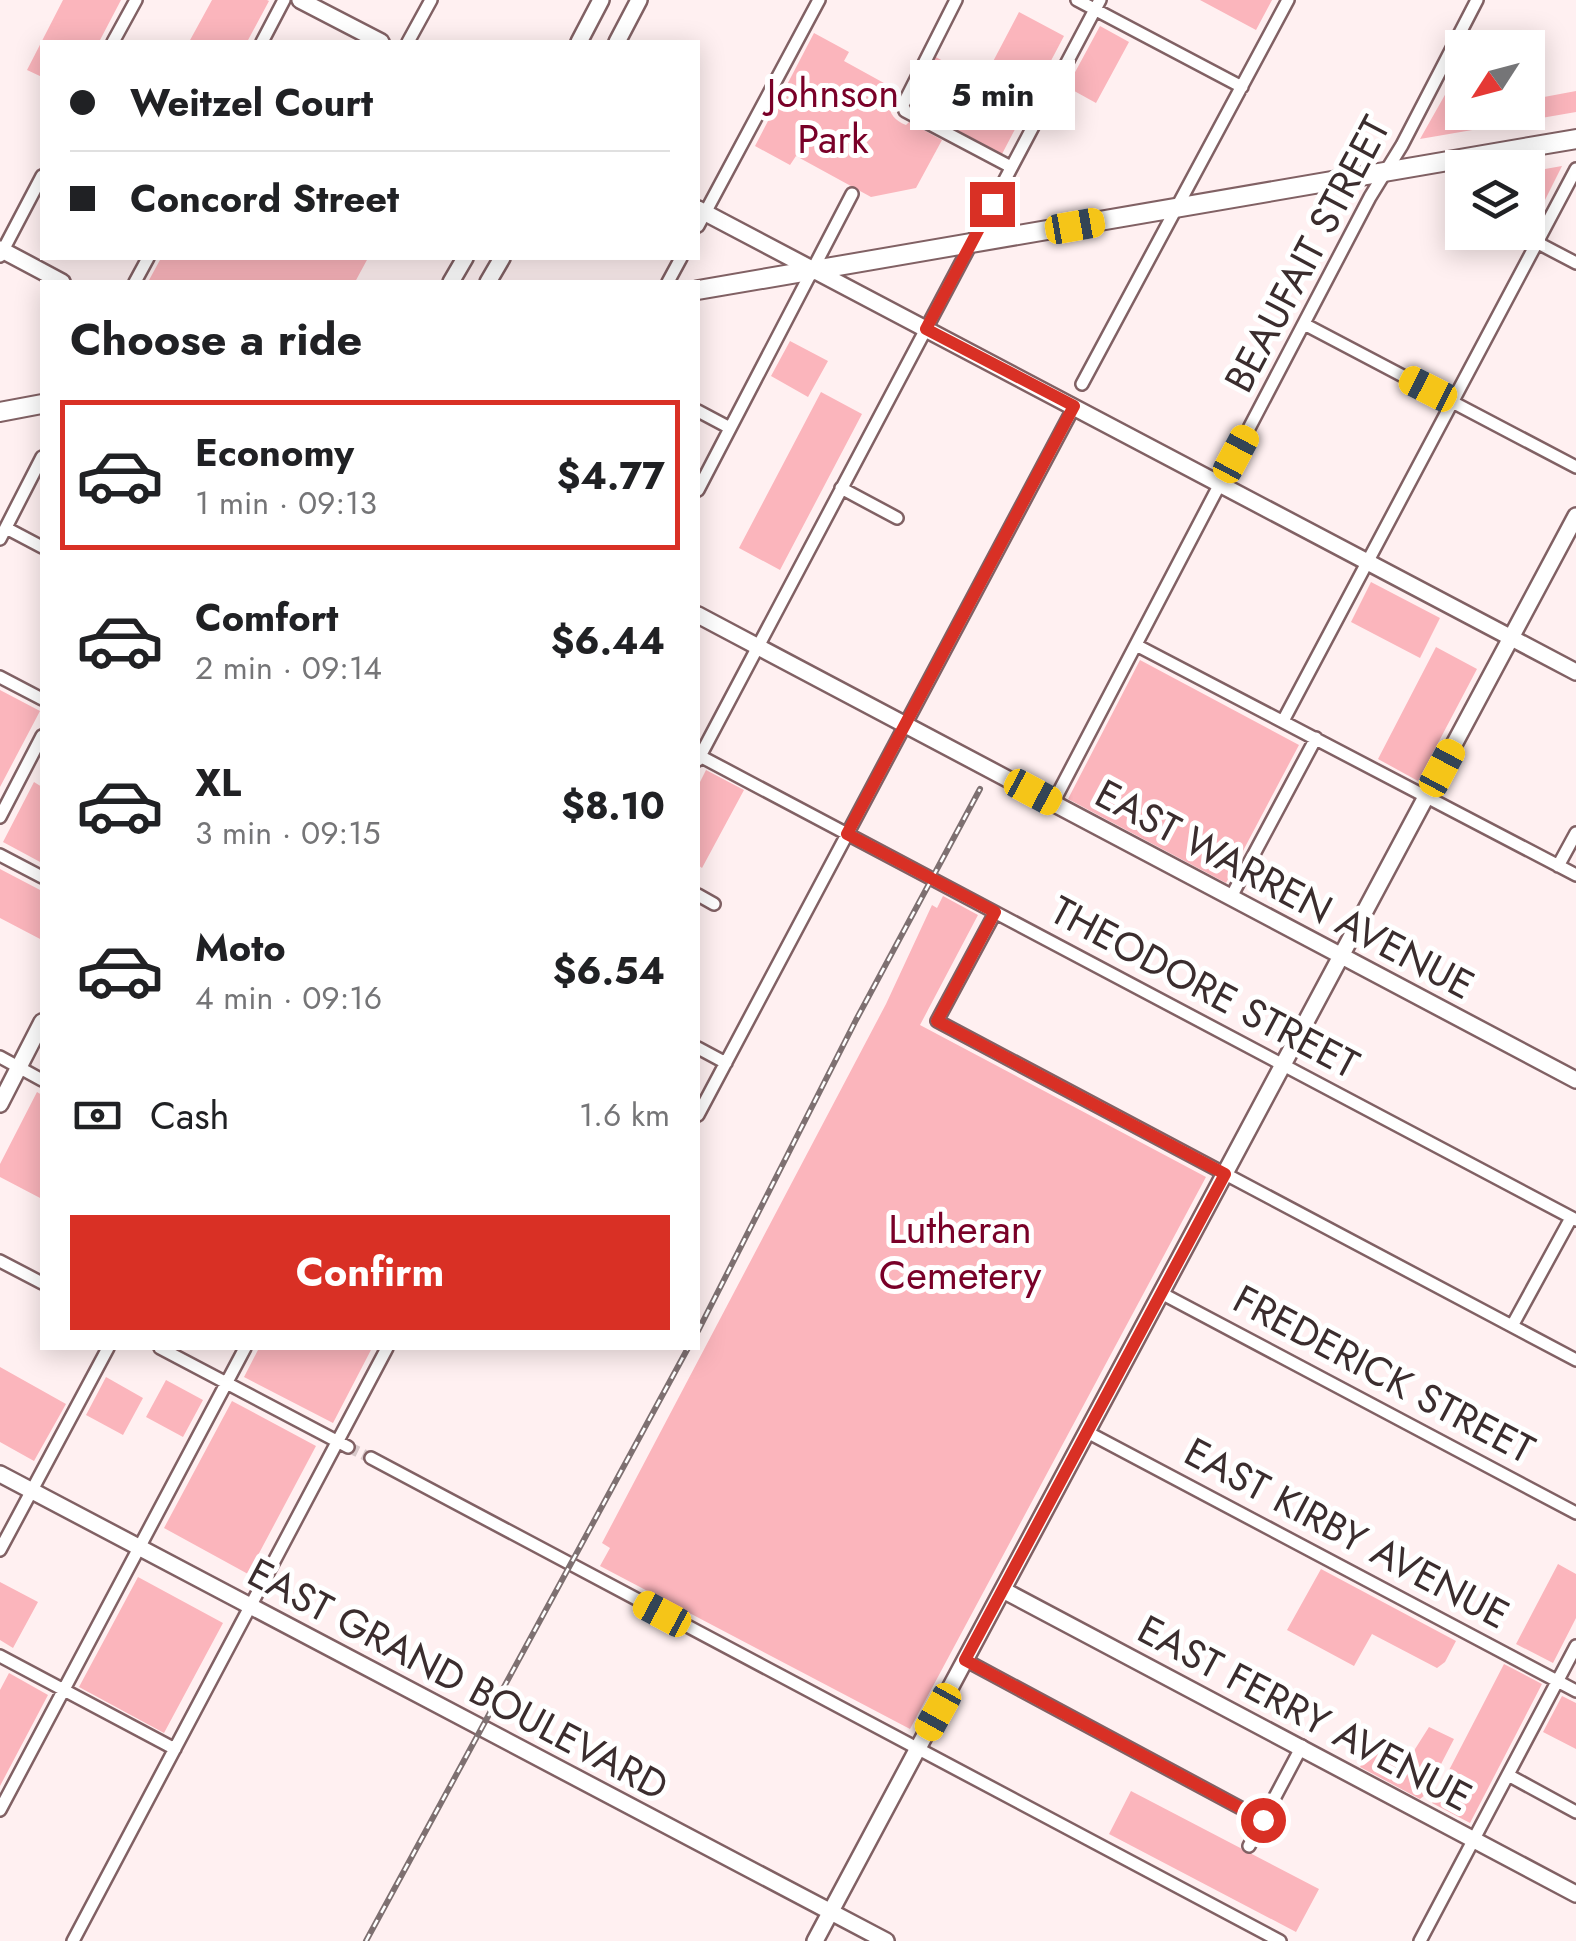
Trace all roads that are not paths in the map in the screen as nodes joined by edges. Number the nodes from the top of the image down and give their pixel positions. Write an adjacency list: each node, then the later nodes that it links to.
1 (136, 0): 13 (street)
2 (284, 0): 14 (street)
3 (300, 0): 15 (main road)
4 (431, 0): 16 (street)
5 (602, 0): 17 (main road)
6 (640, 0): 18 (main road)
7 (819, 0): 27 (street)
8 (956, 0): 21 (street)
9 (1077, 0): 12 (street)
10 (1288, 0): 19 (street)
11 (1477, 0): 23 (street, BEAUFAIT STREET)
12 (1097, 5): 19 (street); 21 (street)
13 (114, 40)
14 (263, 40)
15 (377, 40)
16 (409, 40)
17 (580, 40)
18 (618, 40)
19 (1242, 87): 26 (street)
20 (1576, 139): 23 (main road)
21 (1011, 167): 29 (street)
22 (1576, 169): 28 (street)
23 (1386, 172): 26 (main road); 37 (street, BEAUFAIT STREET)
24 (40, 180): 32 (street)
25 (852, 194): 34 (street)
26 (1179, 207): 29 (main road); 39 (street)
27 (700, 216): 34 (main road)
28 (1545, 229)
29 (971, 243): 34 (main road); 38 (street)
30 (1545, 247): 33 (street)
31 (1534, 250): 40 (street)
32 (1, 252): 35 (main road)
33 (1576, 264)
34 (814, 270): 36 (main road); 38 (main road); 45 (street)
35 (58, 280)
36 (700, 290)
37 (1306, 325): 40 (street); 48 (street, BEAUFAIT STREET)
38 (926, 329): 42 (main road); 50 (street)
39 (1082, 384)
40 (1453, 402): 47 (street); 55 (street)
41 (40, 404): 43 (main road)
42 (1074, 406): 48 (main road); 64 (street)
43 (0, 412)
44 (700, 412): 45 (street)
45 (730, 428): 49 (street)
46 (40, 461): 53 (street)
47 (1576, 467)
48 (1221, 484): 55 (main road); 58 (street, BEAUFAIT STREET)
49 (700, 486)
50 (841, 488): 52 (street); 59 (street)
51 (1576, 516): 57 (main road)
52 (898, 518)
53 (3, 533): 54 (street)
54 (40, 546)
55 (1368, 562): 57 (main road); 63 (street)
56 (700, 616): 59 (main road, EAST WARREN AVENUE)
57 (1511, 638): 60 (main road); 69 (main road)
58 (1136, 645): 63 (street); 70 (street, BEAUFAIT STREET)
59 (756, 646): 64 (main road, EAST WARREN AVENUE); 67 (street)
60 (1576, 672)
61 (0, 676): 62 (street)
62 (40, 698)
63 (1284, 720): 65 (street)
64 (905, 724): 70 (main road, EAST WARREN AVENUE); 73 (street)
65 (1316, 738): 69 (street); 79 (street)
66 (40, 740): 71 (street)
67 (700, 753)
68 (700, 758): 73 (street, THEODORE STREET)
69 (1426, 796): 75 (street); 82 (main road)
70 (1053, 803): 79 (main road, EAST WARREN AVENUE)
71 (0, 817)
72 (1576, 833): 75 (street)
73 (847, 834): 81 (street, THEODORE STREET); 86 (street)
74 (0, 855): 76 (street)
75 (1558, 866): 77 (street)
76 (40, 876)
77 (1576, 876)
78 (700, 896): 80 (street)
79 (1231, 897): 82 (main road, EAST WARREN AVENUE)
80 (714, 904)
81 (995, 912): 87 (street, THEODORE STREET); 93 (street)
82 (1341, 956): 87 (main road); 90 (main road, EAST WARREN AVENUE)
83 (40, 1026): 88 (main road)
84 (700, 1049): 86 (street)
85 (0, 1057): 88 (street)
86 (726, 1063): 92 (street)
87 (1283, 1065): 93 (main road); 94 (street, THEODORE STREET)
88 (19, 1067): 89 (street); 91 (main road)
89 (40, 1079)
90 (1576, 1080)
91 (0, 1104)
92 (700, 1112)
93 (1225, 1174): 97 (main road); 98 (street)
94 (1573, 1219): 98 (street)
95 (0, 1261): 96 (street)
96 (40, 1283)
97 (1162, 1293): 105 (main road); 110 (street, FREDERICK STREET)
98 (1512, 1326): 103 (street)
99 (107, 1350): 109 (street)
100 (164, 1350): 104 (street)
101 (244, 1350): 104 (street)
102 (386, 1350): 106 (street)
103 (1576, 1360)
104 (226, 1382): 106 (street); 111 (street)
105 (1087, 1432): 113 (main road); 118 (street, EAST KIRBY AVENUE)
106 (343, 1444): 114 (street)
107 (371, 1458): 123 (street)
108 (0, 1474): 109 (main road, EAST GRAND BOULEVARD)
109 (32, 1491): 111 (main road, EAST GRAND BOULEVARD); 112 (street)
110 (1576, 1513)
111 (139, 1547): 114 (main road, EAST GRAND BOULEVARD); 119 (street)
112 (0, 1550)
113 (1003, 1590): 117 (main road); 121 (main road, EAST FERRY AVENUE)
114 (248, 1605): 122 (street); 131 (main road, EAST GRAND BOULEVARD)
115 (1576, 1646): 118 (street)
116 (0, 1656): 119 (street)
117 (965, 1660): 123 (main road); 127 (street)
118 (1558, 1681): 120 (street, EAST KIRBY AVENUE); 124 (street)
119 (64, 1690): 122 (street); 125 (street)
120 (1576, 1691)
121 (1302, 1746): 127 (street); 128 (main road, EAST FERRY AVENUE)
122 (175, 1749): 132 (street)
123 (918, 1750): 131 (main road); 135 (street)
124 (1508, 1775): 126 (street); 128 (street)
125 (0, 1810)
126 (1576, 1812)
127 (1263, 1820): 129 (street)
128 (1474, 1840): 130 (main road, EAST FERRY AVENUE); 136 (street)
129 (1249, 1846)
130 (1576, 1894)
131 (831, 1912): 133 (main road); 134 (main road, EAST GRAND BOULEVARD)
132 (73, 1941)
133 (815, 1941)
134 (886, 1941)
135 (1280, 1941)
136 (1420, 1941)

